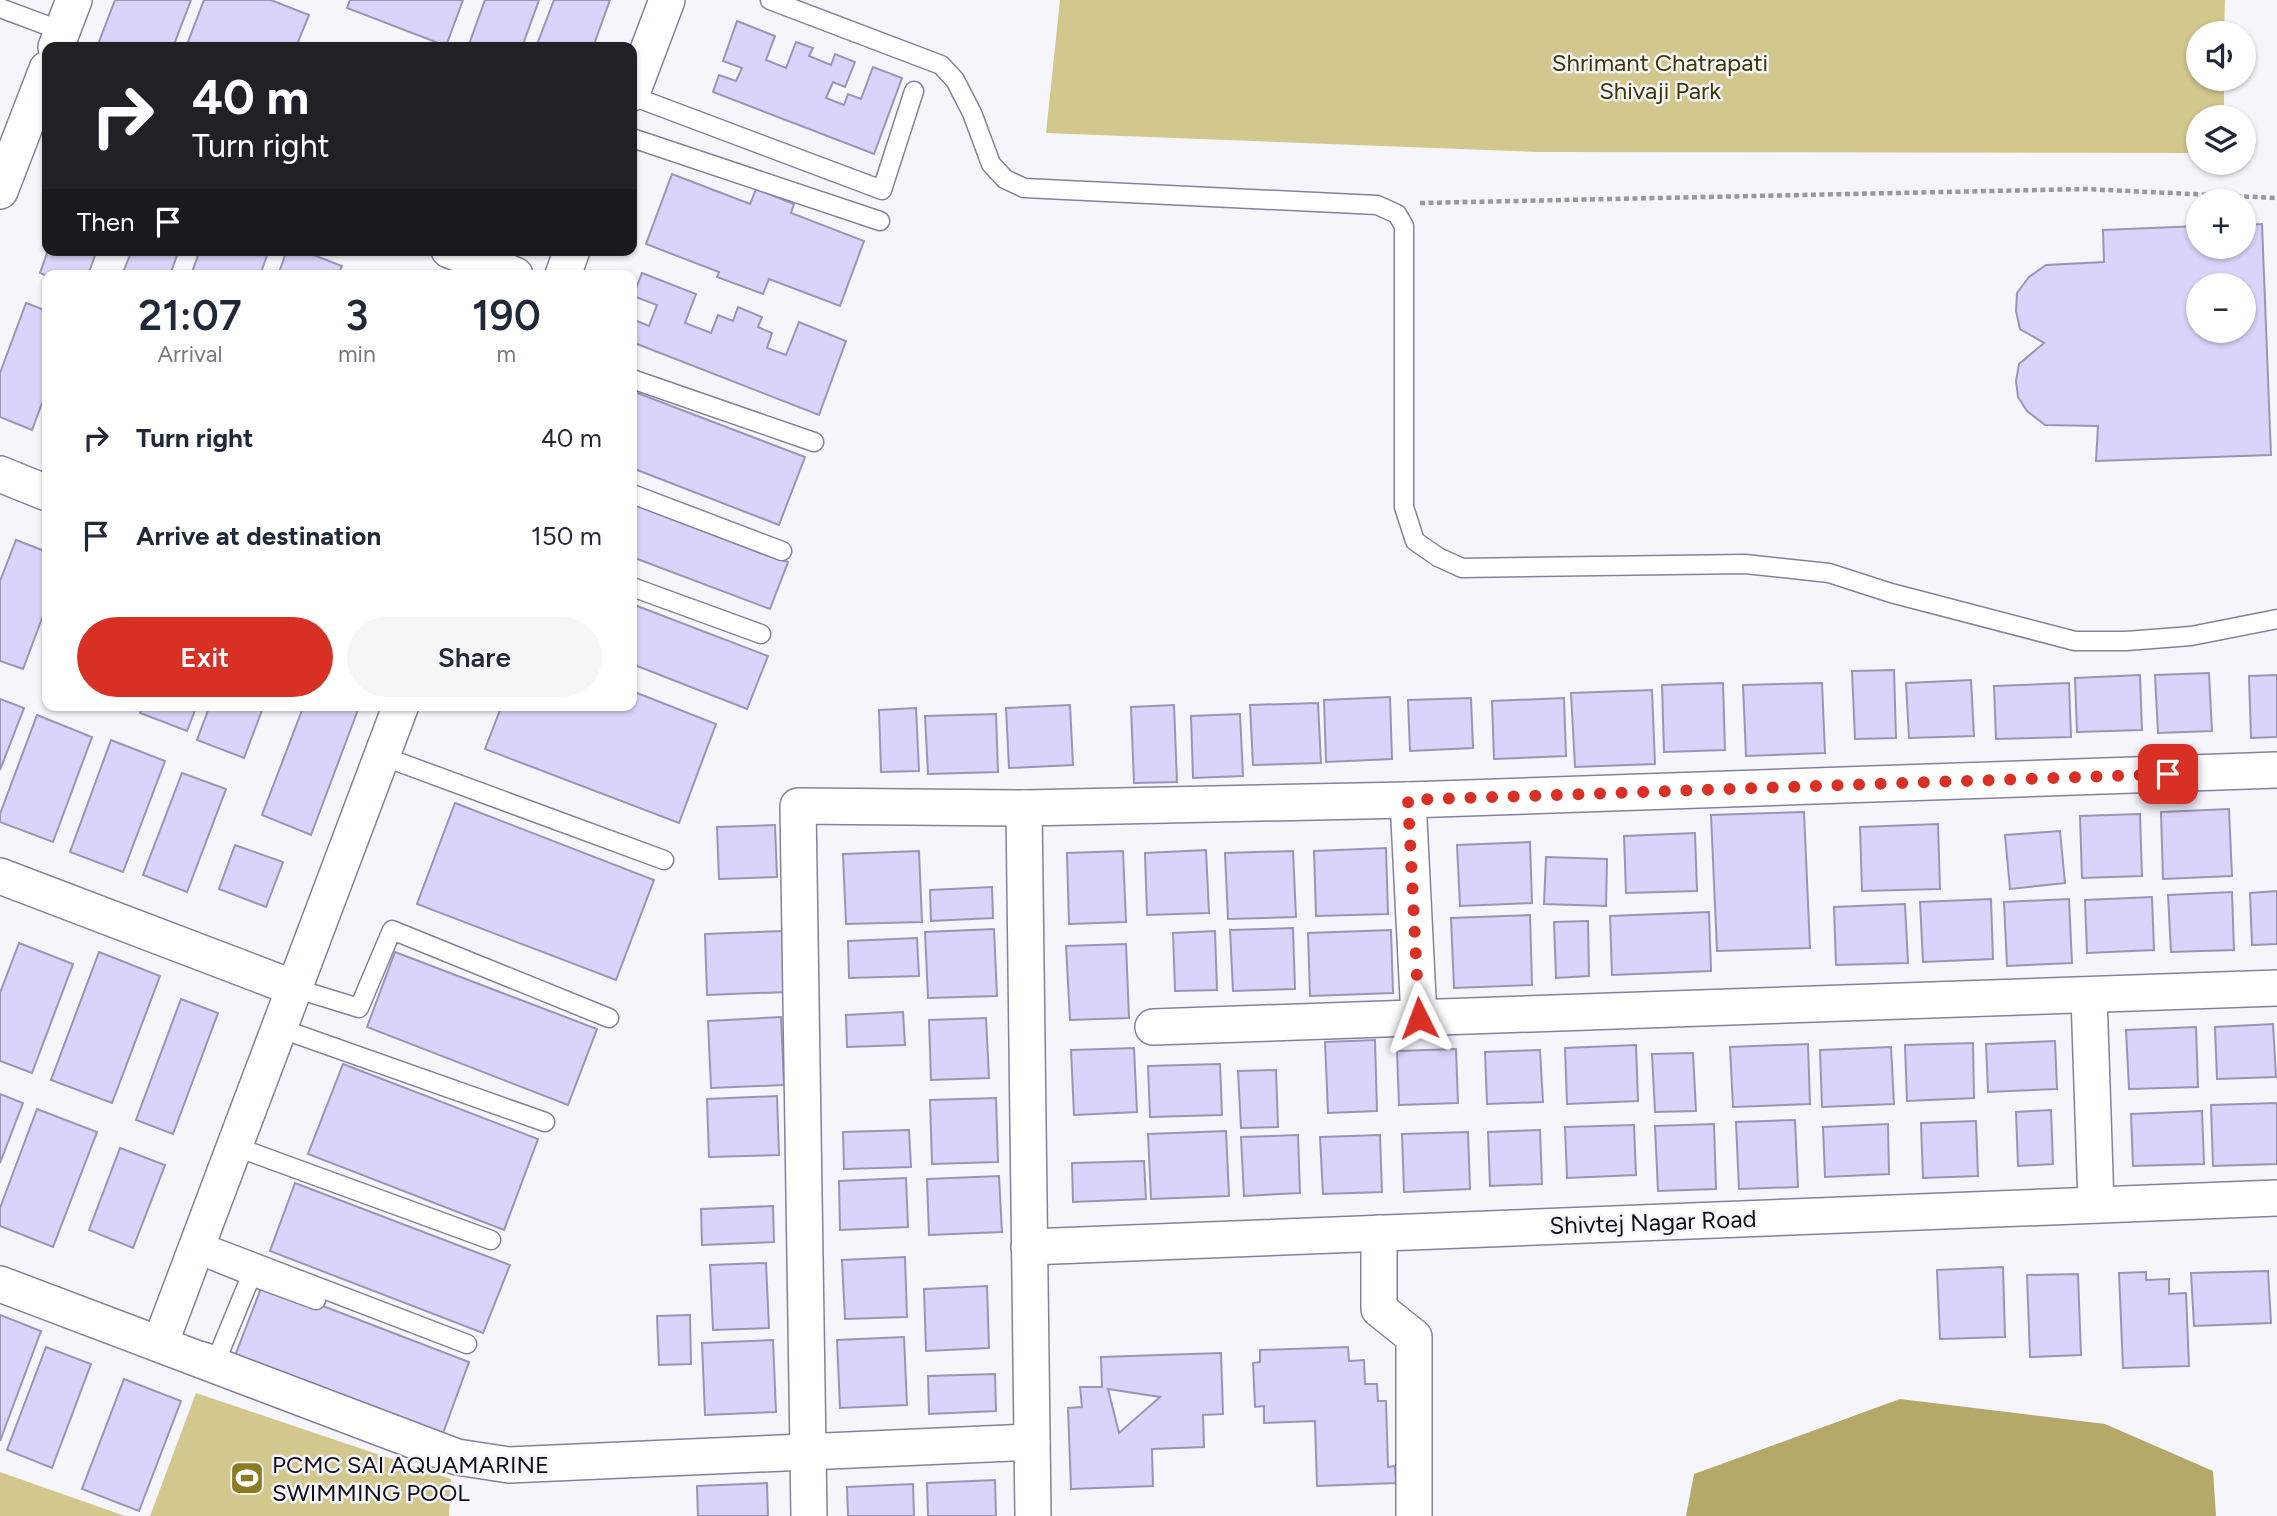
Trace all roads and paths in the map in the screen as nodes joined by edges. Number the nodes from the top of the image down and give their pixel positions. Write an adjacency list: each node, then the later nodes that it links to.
1 (667, 0): 5 (street)
2 (770, 0): 23 (lane)
3 (0, 8): 4 (lane)
4 (64, 26)
5 (637, 81)
6 (914, 91): 8 (lane)
7 (42, 94): 10 (street)
8 (637, 96)
9 (637, 140): 13 (lane)
10 (0, 191)
11 (2277, 198): 12 (path)
12 (1419, 204)
13 (880, 221)
14 (465, 256): 15 (street)
15 (502, 270)
16 (637, 381): 17 (lane)
17 (814, 442)
18 (0, 474): 19 (street)
19 (42, 491)
20 (637, 496): 21 (lane)
21 (782, 551)
22 (637, 589): 24 (lane)
23 (2277, 620)
24 (761, 634)
25 (399, 711): 26 (street)
26 (382, 756): 30 (lane); 32 (street)
27 (2277, 770): 28 (street)
28 (1408, 800): 29 (street); 36 (street)
29 (1024, 808): 46 (street); 51 (street)
30 (664, 860)
31 (0, 876): 32 (street)
32 (294, 988): 35 (lane); 38 (street)
33 (2277, 988): 34 (street)
34 (2089, 996): 36 (street); 42 (street)
35 (609, 1018)
36 (1419, 1018): 37 (street)
37 (1153, 1027)
38 (279, 1028): 39 (lane); 40 (street)
39 (545, 1122)
40 (234, 1146): 44 (lane); 45 (street)
41 (2277, 1198): 42 (street, Shivtej Nagar Road)
42 (2096, 1204): 43 (street, Shivtej Nagar Road)
43 (1379, 1233): 46 (street, Shivtej Nagar Road); 54 (street)
44 (491, 1240)
45 (196, 1247): 47 (lane); 47 (lane); 49 (street)
46 (1029, 1247): 50 (street)
47 (251, 1276): 49 (lane)
48 (0, 1284): 49 (street)
49 (161, 1340): 51 (street)
50 (1032, 1441): 51 (street); 53 (street)
51 (807, 1452): 52 (street)
52 (809, 1516)
53 (1032, 1516)
54 (1414, 1516)

